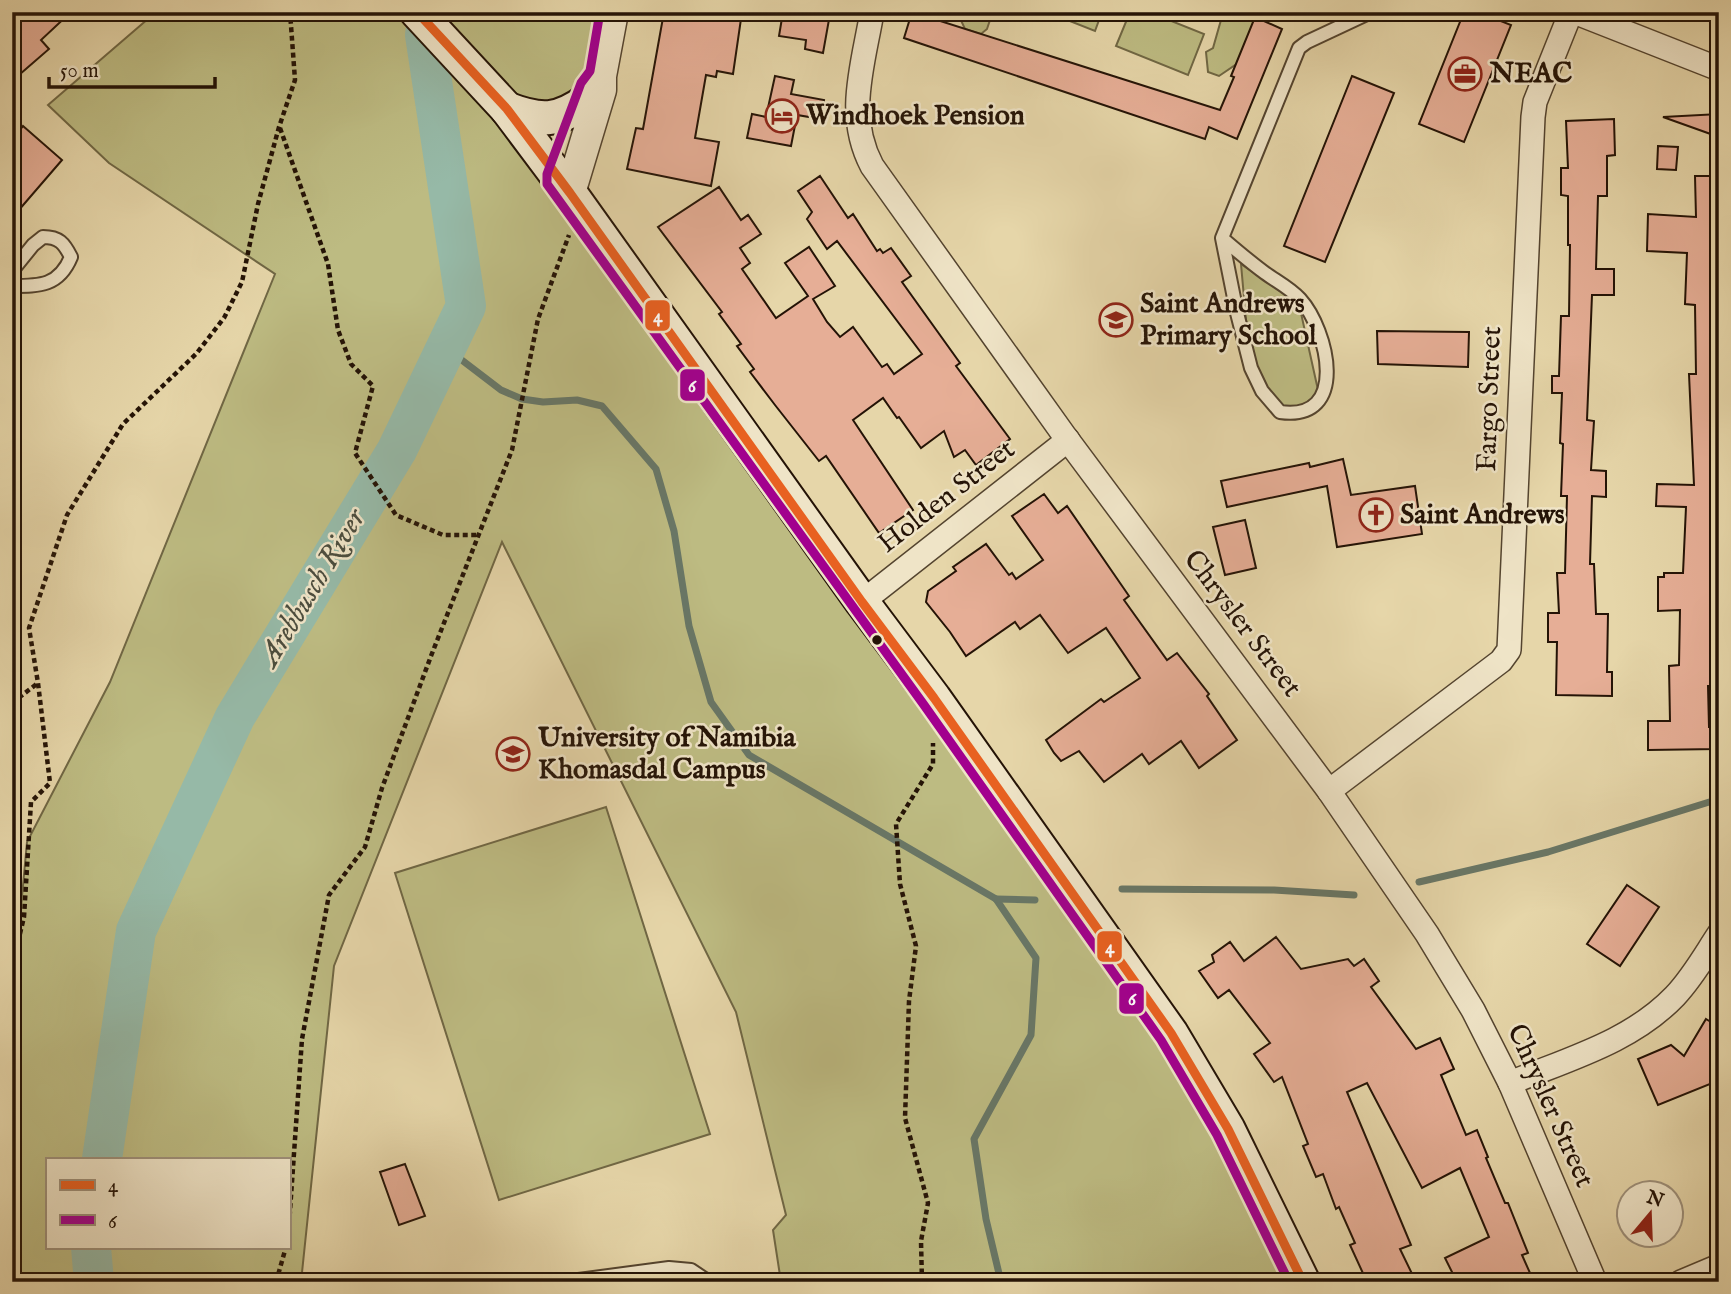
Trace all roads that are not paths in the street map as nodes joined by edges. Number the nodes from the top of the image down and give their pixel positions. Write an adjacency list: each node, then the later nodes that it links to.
1 (417, 12): 8 (main road)
2 (613, 12): 7 (street)
3 (872, 12): 13 (street, Chrysler Street)
4 (1371, 12): 10 (lane)
5 (1573, 12): 6 (street); 15 (street, Fargo Street)
6 (1719, 69)
7 (594, 88): 8 (main road); 9 (street)
8 (507, 109): 9 (main road)
9 (569, 193): 14 (main road)
10 (1222, 238): 10 (lane)
11 (12, 271): 12 (lane)
12 (12, 286)
13 (1068, 440): 14 (street, Holden Street); 15 (street, Chrysler Street)
14 (862, 602): 21 (main road)
15 (1329, 791): 17 (street, Chrysler Street)
16 (1719, 934): 17 (street)
17 (1510, 1083): 22 (street, Chrysler Street)
18 (1719, 1266): 23 (street)
19 (562, 1282): 20 (lane)
20 (709, 1282)
21 (1303, 1282)
22 (1595, 1282)
23 (1681, 1282)

